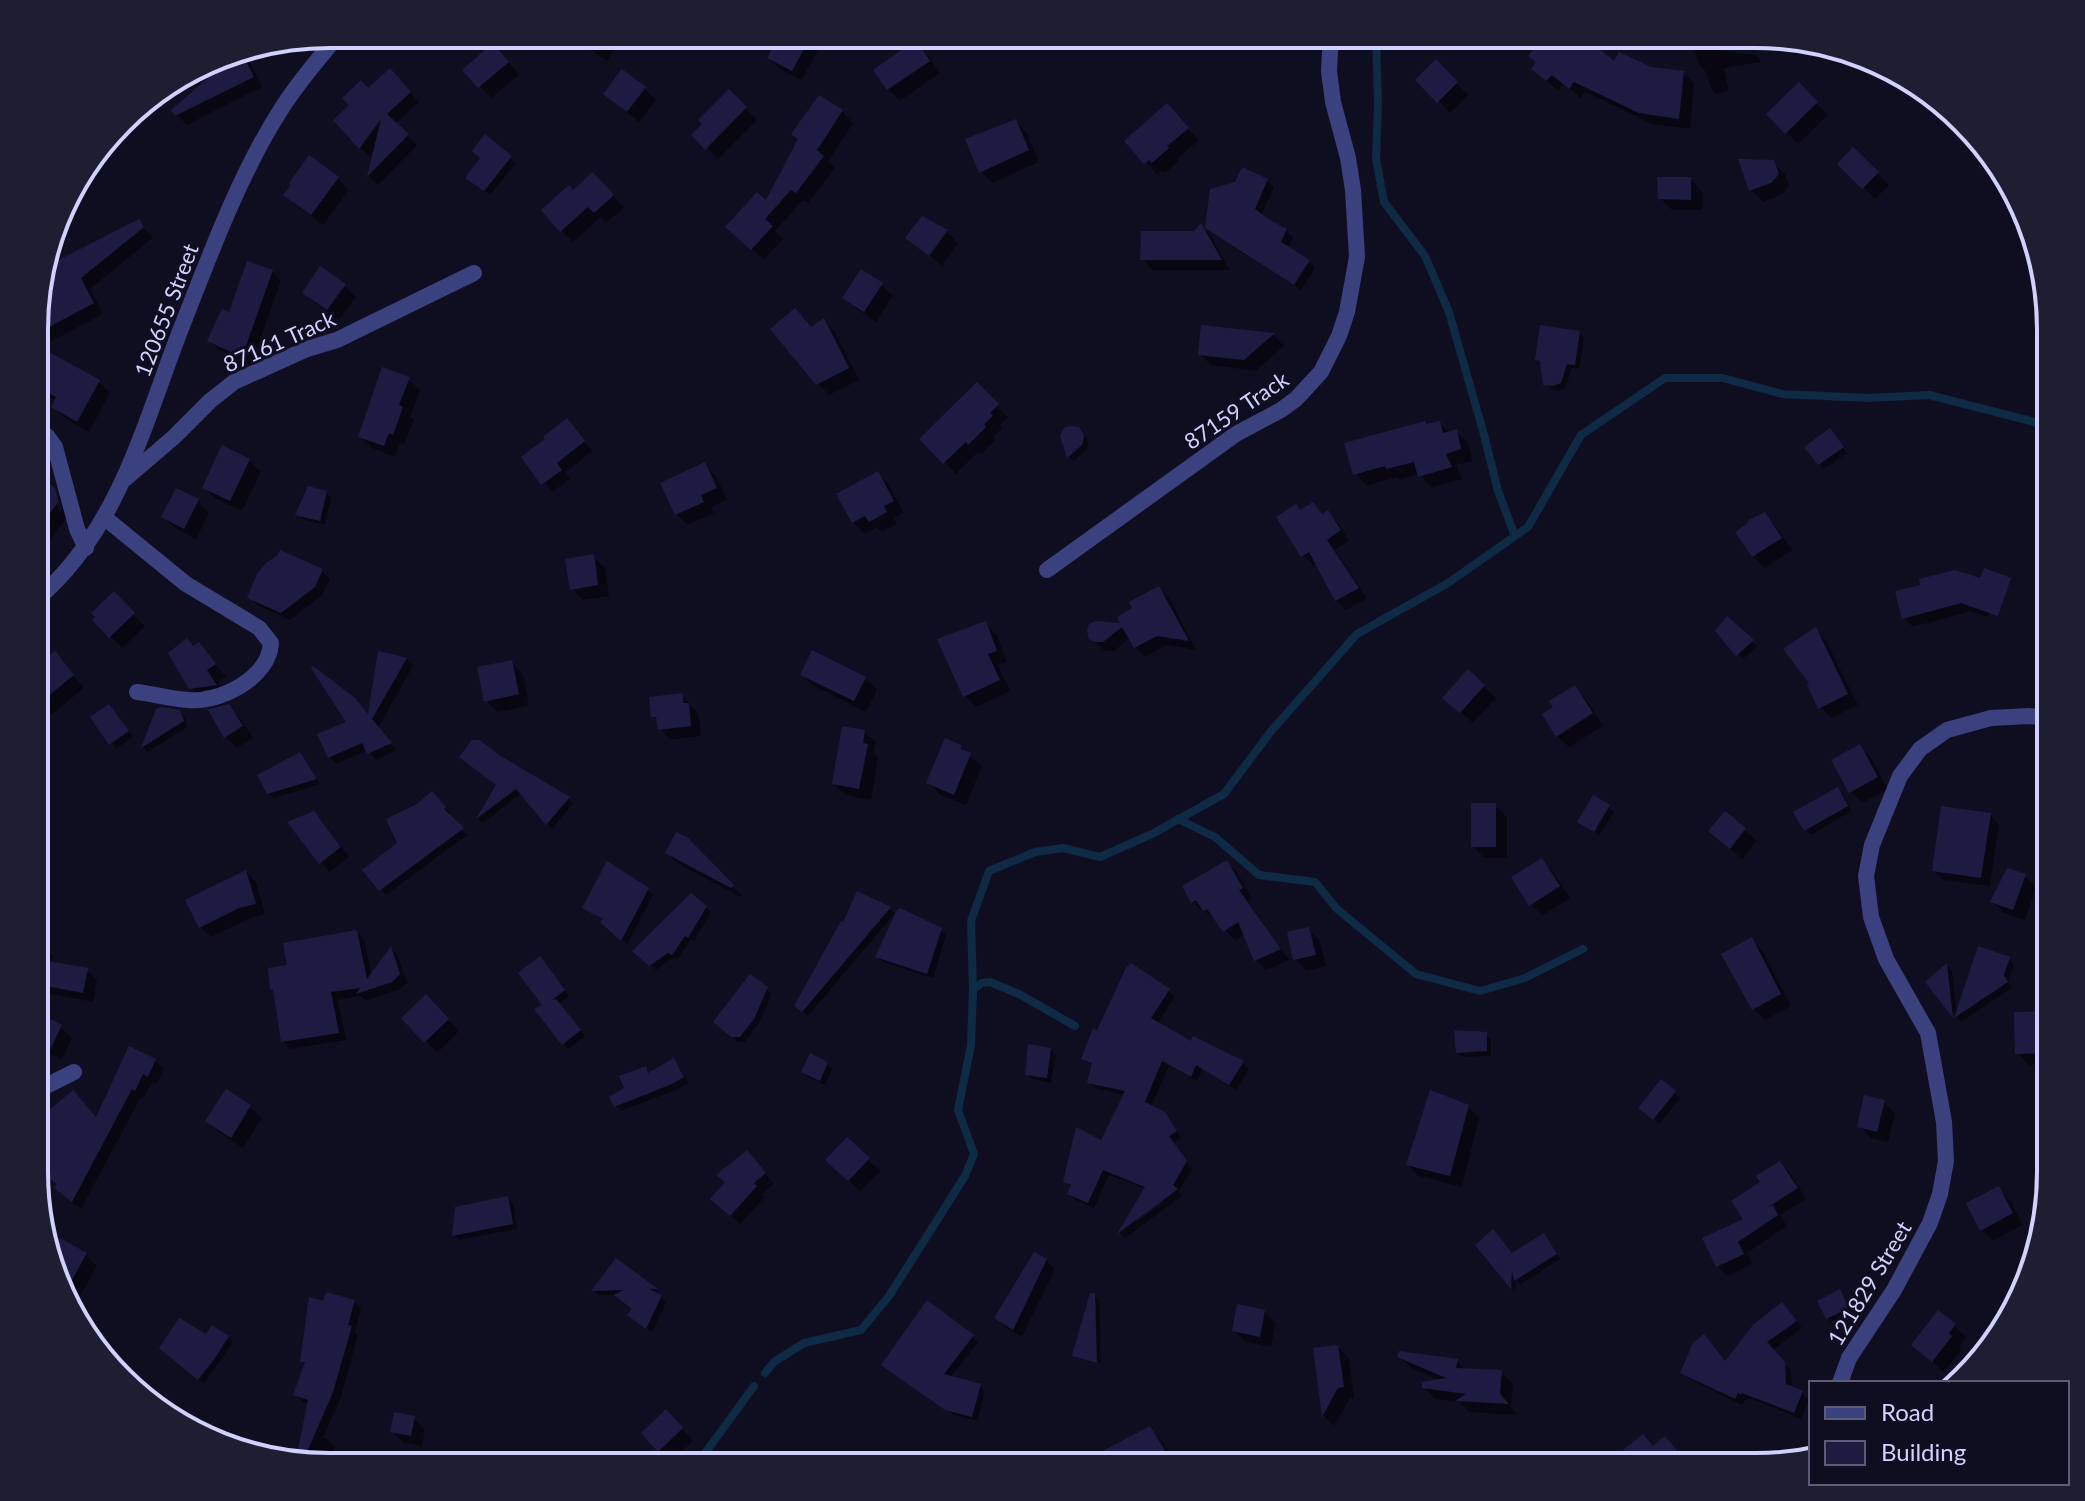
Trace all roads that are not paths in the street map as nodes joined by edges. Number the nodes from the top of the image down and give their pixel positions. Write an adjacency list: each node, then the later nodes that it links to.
1 (327, 48): 5 (street, 120655 Street)
2 (1330, 49): 8 (street, 87159 Track)
3 (474, 273): 5 (street, 87161 Track)
4 (48, 438): 7 (street)
5 (124, 480): 6 (street, 120655 Street)
6 (105, 518): 7 (street, 120655 Street); 10 (street)
7 (86, 548): 9 (street, 120655 Street)
8 (1047, 570)
9 (48, 591)
10 (137, 692)
11 (2036, 717): 14 (street, 121829 Street)
12 (74, 1072): 13 (street)
13 (49, 1085)
14 (1841, 1381)

